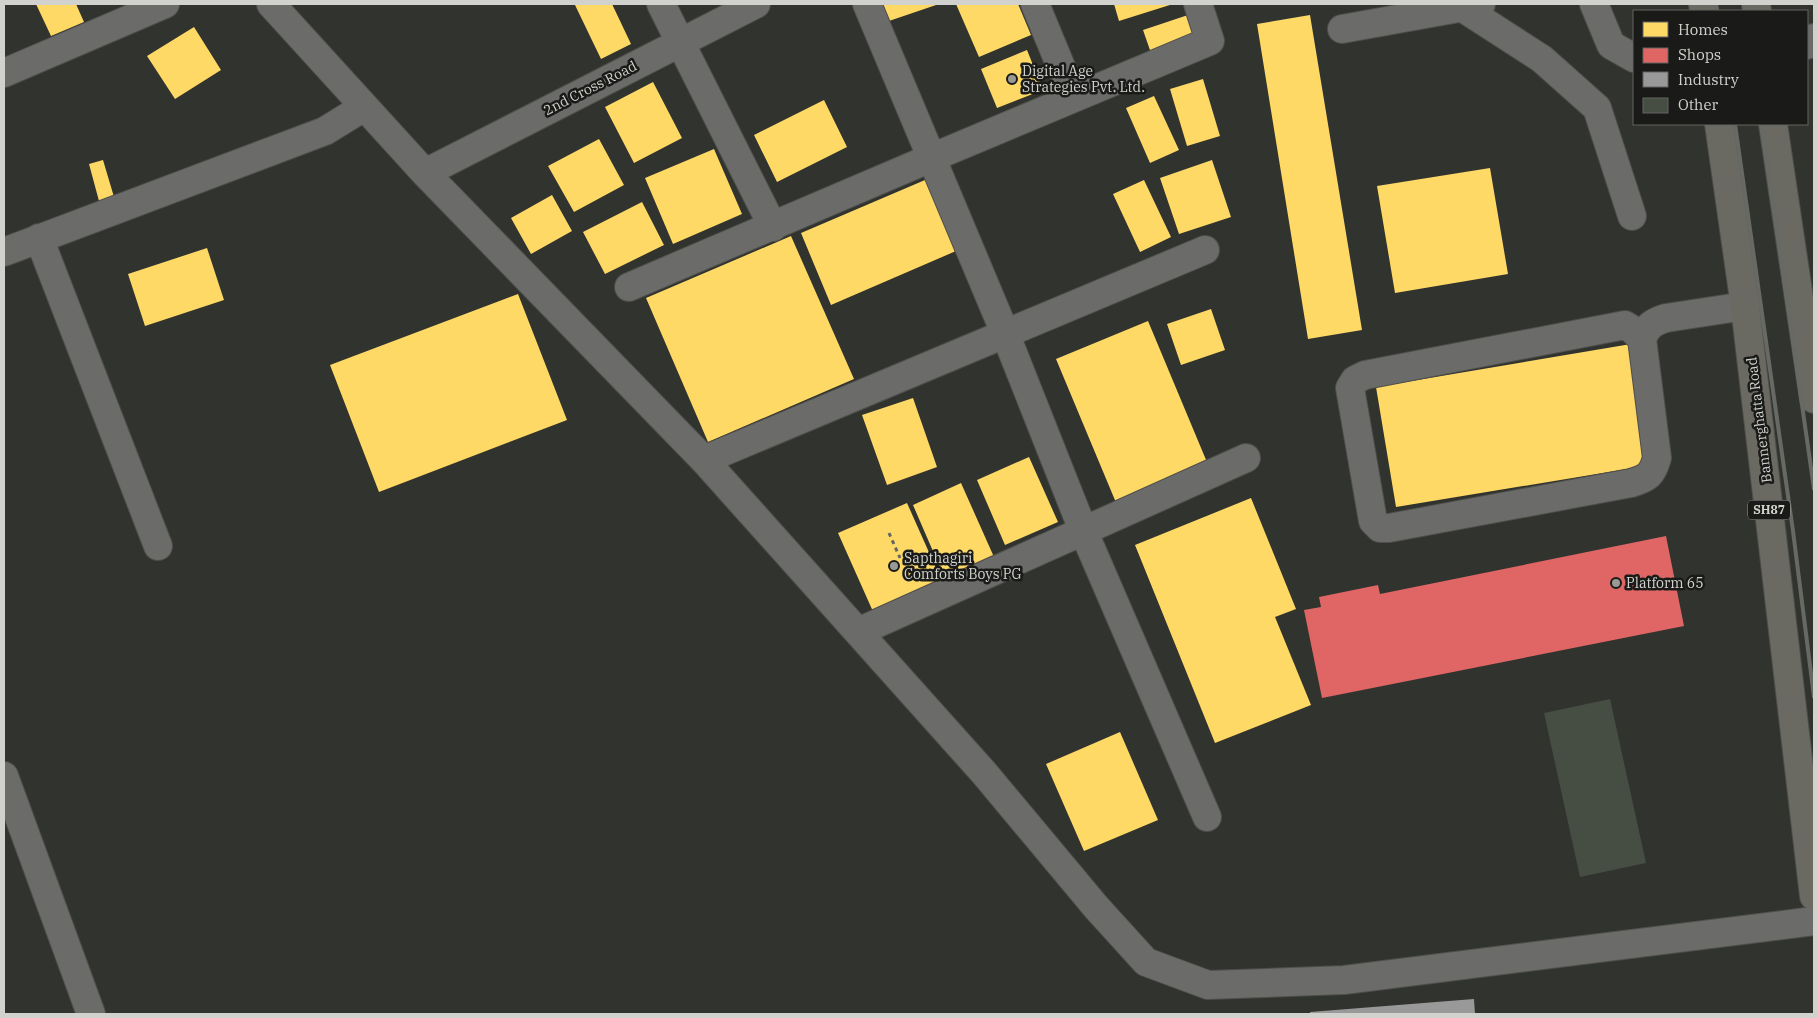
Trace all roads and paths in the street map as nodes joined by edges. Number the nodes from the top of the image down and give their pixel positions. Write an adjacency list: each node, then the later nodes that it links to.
1 (165, 4): 13 (street)
2 (271, 4): 15 (street)
3 (661, 4): 11 (street)
4 (756, 4): 11 (street, 2nd Cross Road)
5 (867, 4): 18 (street)
6 (1034, 4): 14 (street)
7 (1198, 4): 14 (street)
8 (1594, 4): 12 (street)
9 (1474, 6): 10 (street); 20 (street)
10 (1342, 29)
11 (679, 43): 19 (street, 2nd Cross Road); 21 (street)
12 (1633, 57)
13 (4, 73)
14 (1074, 98): 18 (street)
15 (364, 106): 19 (street); 22 (street)
16 (1719, 125): 26 (main road, Bannerghatta Road / SH87)
17 (1773, 125): 28 (main road)
18 (931, 158): 21 (street); 27 (street)
19 (425, 173): 32 (street)
20 (1632, 216)
21 (773, 227): 25 (street)
22 (39, 238): 24 (street); 35 (street)
23 (1205, 250): 27 (street)
24 (4, 252)
25 (629, 287)
26 (1745, 306): 29 (street); 40 (main road, Bannerghatta Road / SH87)
27 (1004, 333): 32 (street); 33 (street)
28 (1810, 336): 30 (main road)
29 (1642, 339): 29 (street)
30 (1814, 399)
31 (1246, 458): 33 (street)
32 (704, 460): 37 (street)
33 (1083, 530): 37 (street); 39 (street)
34 (890, 533): 36 (path)
35 (158, 546)
36 (900, 558)
37 (858, 632): 41 (street)
38 (4, 776): 42 (street)
39 (1207, 817)
40 (1814, 896)
41 (1814, 921)
42 (91, 1014)

